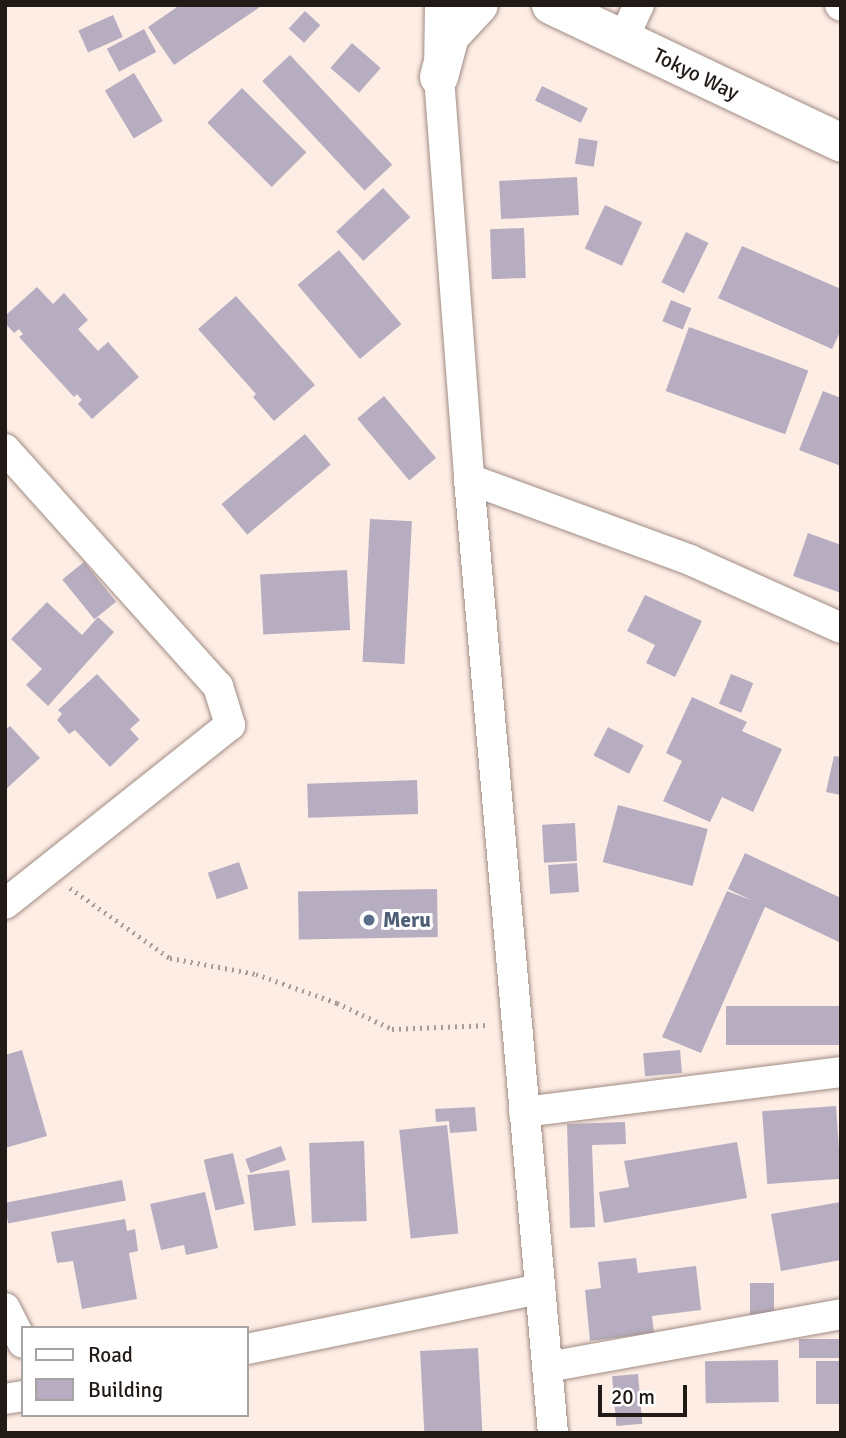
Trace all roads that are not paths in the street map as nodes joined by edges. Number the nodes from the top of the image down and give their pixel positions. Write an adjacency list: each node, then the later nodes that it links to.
1 (440, 5): 6 (street)
2 (479, 5): 6 (main road)
3 (551, 5): 5 (main road, Tokyo Way)
4 (639, 5): 5 (street)
5 (622, 39): 7 (main road, Tokyo Way)
6 (439, 77): 9 (street)
7 (841, 143)
8 (5, 449): 11 (street)
9 (469, 480): 10 (street); 13 (street)
10 (841, 628)
11 (5, 904)
12 (841, 1072): 13 (street)
13 (524, 1112): 14 (street)
14 (540, 1289): 18 (street); 19 (street)
15 (5, 1308): 17 (street)
16 (841, 1314): 19 (street)
17 (21, 1339)
18 (248, 1349)
19 (547, 1367): 20 (street)
20 (553, 1433)

